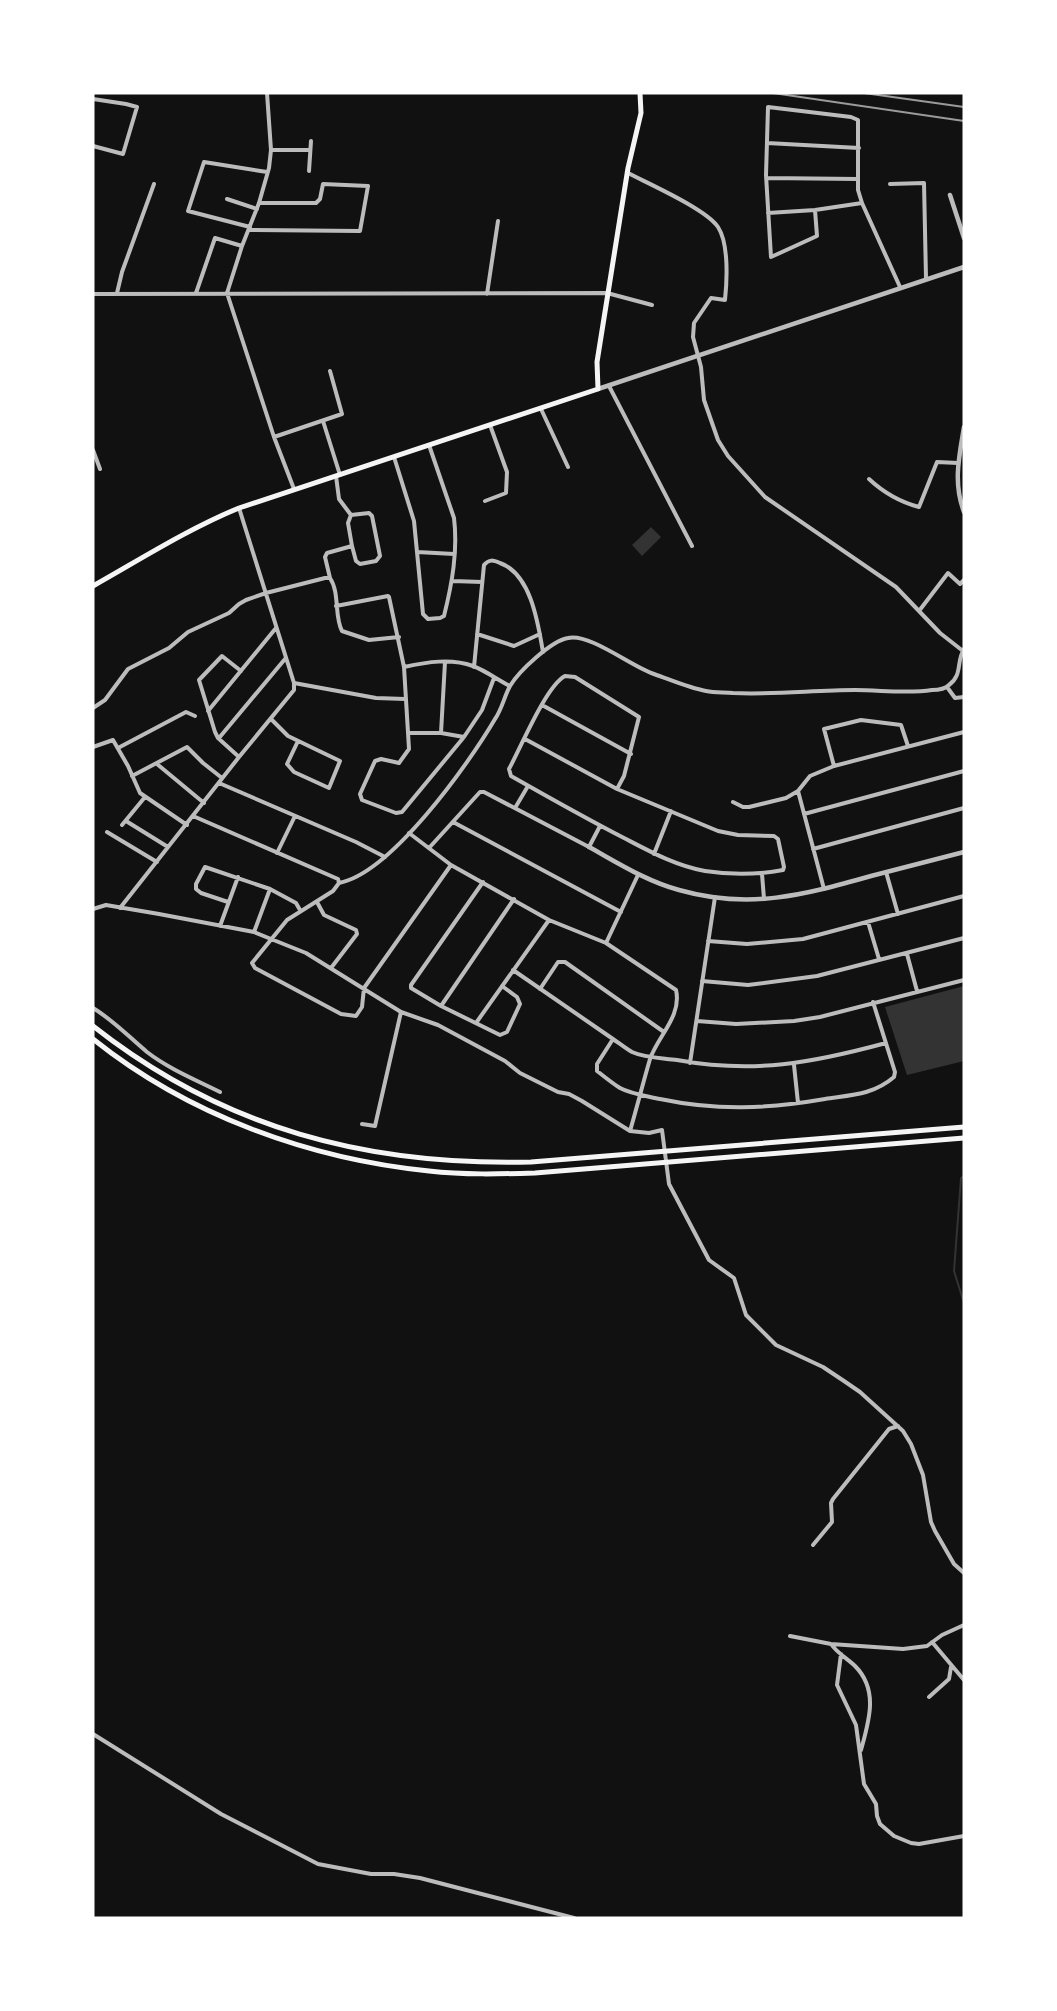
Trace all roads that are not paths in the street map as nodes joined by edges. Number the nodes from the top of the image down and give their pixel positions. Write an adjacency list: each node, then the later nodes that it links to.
1 (94, 93): 4 (street)
2 (267, 93): 9 (street)
3 (640, 93): 13 (main road)
4 (93, 100): 7 (street)
5 (311, 141): 10 (street)
6 (767, 143): 8 (street); 8 (street); 14 (street)
7 (93, 146)
8 (859, 148): 15 (street)
9 (271, 150): 10 (street); 12 (street)
10 (310, 150): 11 (street)
11 (309, 171)
12 (267, 172): 20 (street); 26 (street)
13 (628, 173): 37 (main road); 39 (street)
14 (766, 178): 15 (street); 24 (street)
15 (858, 179): 21 (street)
16 (154, 184): 32 (street)
17 (890, 184): 30 (street)
18 (950, 195): 27 (street)
19 (227, 199): 22 (street)
20 (259, 202): 22 (street); 26 (street)
21 (862, 203): 23 (street); 31 (street)
22 (257, 208): 26 (street)
23 (815, 210): 24 (street); 24 (street)
24 (768, 213)
25 (498, 221): 36 (street)
26 (250, 229): 28 (street)
27 (964, 238)
28 (242, 246): 33 (street); 34 (street)
29 (964, 267): 30 (street)
30 (926, 278): 31 (street)
31 (900, 287): 39 (street)
32 (117, 293): 33 (street); 35 (street)
33 (196, 293): 34 (street)
34 (227, 293): 36 (street); 47 (street)
35 (93, 294)
36 (487, 294): 37 (street)
37 (607, 294): 38 (street); 42 (main road)
38 (652, 305)
39 (699, 356): 41 (street); 72 (street)
40 (330, 371): 44 (street)
41 (609, 386): 42 (street); 62 (street)
42 (598, 389): 43 (main road)
43 (541, 408): 45 (main road); 52 (street)
44 (323, 421): 47 (street); 54 (street)
45 (490, 425): 48 (main road); 57 (street)
46 (964, 427): 51 (street)
47 (274, 437): 56 (street)
48 (429, 445): 50 (main road); 64 (street)
49 (93, 450): 53 (street)
50 (394, 457): 54 (main road); 63 (street)
51 (958, 463): 55 (street); 59 (street)
52 (568, 467)
53 (100, 469)
54 (338, 475): 56 (main road); 60 (street)
55 (869, 479)
56 (294, 489): 58 (main road)
57 (485, 501)
58 (239, 508): 69 (main road); 70 (street)
59 (964, 512)
60 (351, 515): 61 (street); 61 (street)
61 (352, 546): 65 (street)
62 (692, 546)
63 (417, 552): 64 (street); 66 (street)
64 (454, 554): 66 (street)
65 (330, 578): 70 (street); 71 (street)
66 (453, 580): 68 (street)
67 (964, 580): 72 (street)
68 (482, 582): 74 (street); 75 (street)
69 (93, 586)
70 (266, 593): 73 (street); 91 (street)
71 (336, 606): 76 (street); 76 (street)
72 (919, 611): 77 (street)
73 (276, 627): 79 (street); 83 (street)
74 (477, 634): 75 (street); 82 (street)
75 (540, 634): 78 (street)
76 (399, 637): 81 (street)
77 (963, 650): 87 (street)
78 (543, 652): 86 (street); 87 (street)
79 (286, 658): 85 (street); 99 (street)
80 (445, 662): 81 (street); 82 (street); 95 (street)
81 (404, 667): 89 (street)
82 (474, 667): 84 (street)
83 (241, 671): 92 (street); 92 (street)
84 (494, 678): 86 (street); 98 (street)
85 (294, 683): 89 (street); 94 (street)
86 (510, 686): 130 (street)
87 (947, 687): 88 (street)
88 (964, 697)
89 (405, 699): 97 (street)
90 (542, 705): 100 (street); 105 (street); 105 (street)
91 (93, 708)
92 (208, 711): 99 (street)
93 (195, 716): 104 (street)
94 (271, 719): 101 (street); 106 (street)
95 (441, 733): 97 (street); 98 (street)
96 (964, 733): 102 (street)
97 (408, 734): 98 (street)
98 (464, 737)
99 (218, 738): 106 (street)
100 (525, 739): 112 (street); 113 (street)
101 (298, 741): 101 (street)
102 (908, 746): 108 (street); 108 (street)
103 (93, 747): 104 (street)
104 (118, 748): 110 (street)
105 (631, 754): 113 (street)
106 (239, 757): 111 (street)
107 (157, 764): 110 (street); 111 (street); 116 (street)
108 (834, 766): 114 (street)
109 (964, 771): 121 (street)
110 (132, 776): 115 (street)
111 (220, 781): 116 (street); 123 (street)
112 (528, 786): 118 (street); 128 (street)
113 (617, 789): 120 (street)
114 (798, 791): 117 (street); 121 (street)
115 (145, 797): 124 (street); 127 (street)
116 (204, 802): 122 (street)
117 (733, 802)
118 (515, 808): 125 (street); 131 (street)
119 (964, 808): 134 (street)
120 (671, 811): 137 (street); 142 (street)
121 (804, 814): 134 (street)
122 (193, 816): 127 (street); 136 (street)
123 (295, 816): 136 (street); 138 (street)
124 (126, 820): 126 (street); 132 (street)
125 (453, 822): 133 (street); 158 (street)
126 (122, 825)
127 (186, 825): 132 (street)
128 (600, 826): 131 (street); 137 (street)
129 (107, 832): 139 (street)
130 (409, 833): 133 (street); 138 (street)
131 (589, 847): 143 (street)
132 (168, 848): 139 (street)
133 (429, 848): 140 (street)
134 (813, 849): 148 (street)
135 (964, 852): 141 (street)
136 (277, 853): 146 (street)
137 (654, 854): 142 (street)
138 (386, 857): 146 (street)
139 (157, 862): 155 (street)
140 (451, 865): 145 (street); 175 (street)
141 (886, 872): 148 (street); 159 (street)
142 (762, 874): 152 (street)
143 (638, 875): 150 (street); 158 (street)
144 (238, 878): 147 (street); 153 (street); 153 (street)
145 (483, 882): 151 (street); 179 (street)
146 (339, 883): 154 (street)
147 (270, 889): 157 (street); 163 (street)
148 (824, 889): 152 (street)
149 (964, 896): 159 (street)
150 (715, 897): 152 (street); 166 (street)
151 (514, 899): 160 (street); 179 (street)
152 (764, 900)
153 (228, 902): 162 (street)
154 (317, 902): 157 (street); 170 (street)
155 (120, 908): 156 (street); 162 (street)
156 (93, 909)
157 (300, 910): 165 (street)
158 (621, 912): 167 (street)
159 (898, 914): 161 (street)
160 (549, 920): 167 (street); 171 (street)
161 (868, 922): 166 (street); 169 (street)
162 (220, 926): 163 (street)
163 (254, 933): 165 (street)
164 (964, 938): 168 (street)
165 (271, 939): 170 (street); 175 (street)
166 (708, 941): 173 (street)
167 (606, 943): 185 (street)
168 (907, 954): 169 (street); 177 (street)
169 (879, 959): 173 (street)
170 (331, 968): 175 (street)
171 (513, 970): 174 (street); 176 (street)
172 (964, 980): 177 (street)
173 (702, 981): 182 (street)
174 (502, 986): 183 (street); 183 (street)
175 (364, 988): 181 (street)
176 (540, 989): 185 (street); 187 (street)
177 (917, 991): 178 (street)
178 (873, 1002): 182 (street); 188 (street)
179 (441, 1006): 183 (street)
180 (93, 1008): 192 (street)
181 (401, 1012): 195 (street); 197 (street)
182 (696, 1021): 190 (street)
183 (476, 1023)
184 (93, 1026): 196 (main road)
185 (664, 1032): 189 (street)
186 (93, 1039): 198 (main road)
187 (613, 1039): 189 (street); 193 (street)
188 (886, 1043): 191 (street); 194 (street)
189 (651, 1056): 190 (street); 193 (street)
190 (690, 1063): 191 (street)
191 (794, 1065): 194 (street)
192 (220, 1092)
193 (640, 1095): 194 (street); 197 (street)
194 (798, 1104)
195 (362, 1124)
196 (964, 1127)
197 (630, 1131): 199 (street)
198 (964, 1138)
199 (899, 1426): 200 (street); 201 (street)
200 (813, 1545)
201 (964, 1573)
202 (964, 1625): 204 (street)
203 (790, 1636): 205 (street)
204 (932, 1642): 205 (street); 207 (street)
205 (831, 1644): 206 (street)
206 (841, 1654): 211 (street); 211 (street)
207 (951, 1667): 208 (street); 209 (street)
208 (964, 1680)
209 (929, 1697)
210 (93, 1734): 213 (street)
211 (860, 1752): 212 (street)
212 (964, 1836)
213 (574, 1918)

